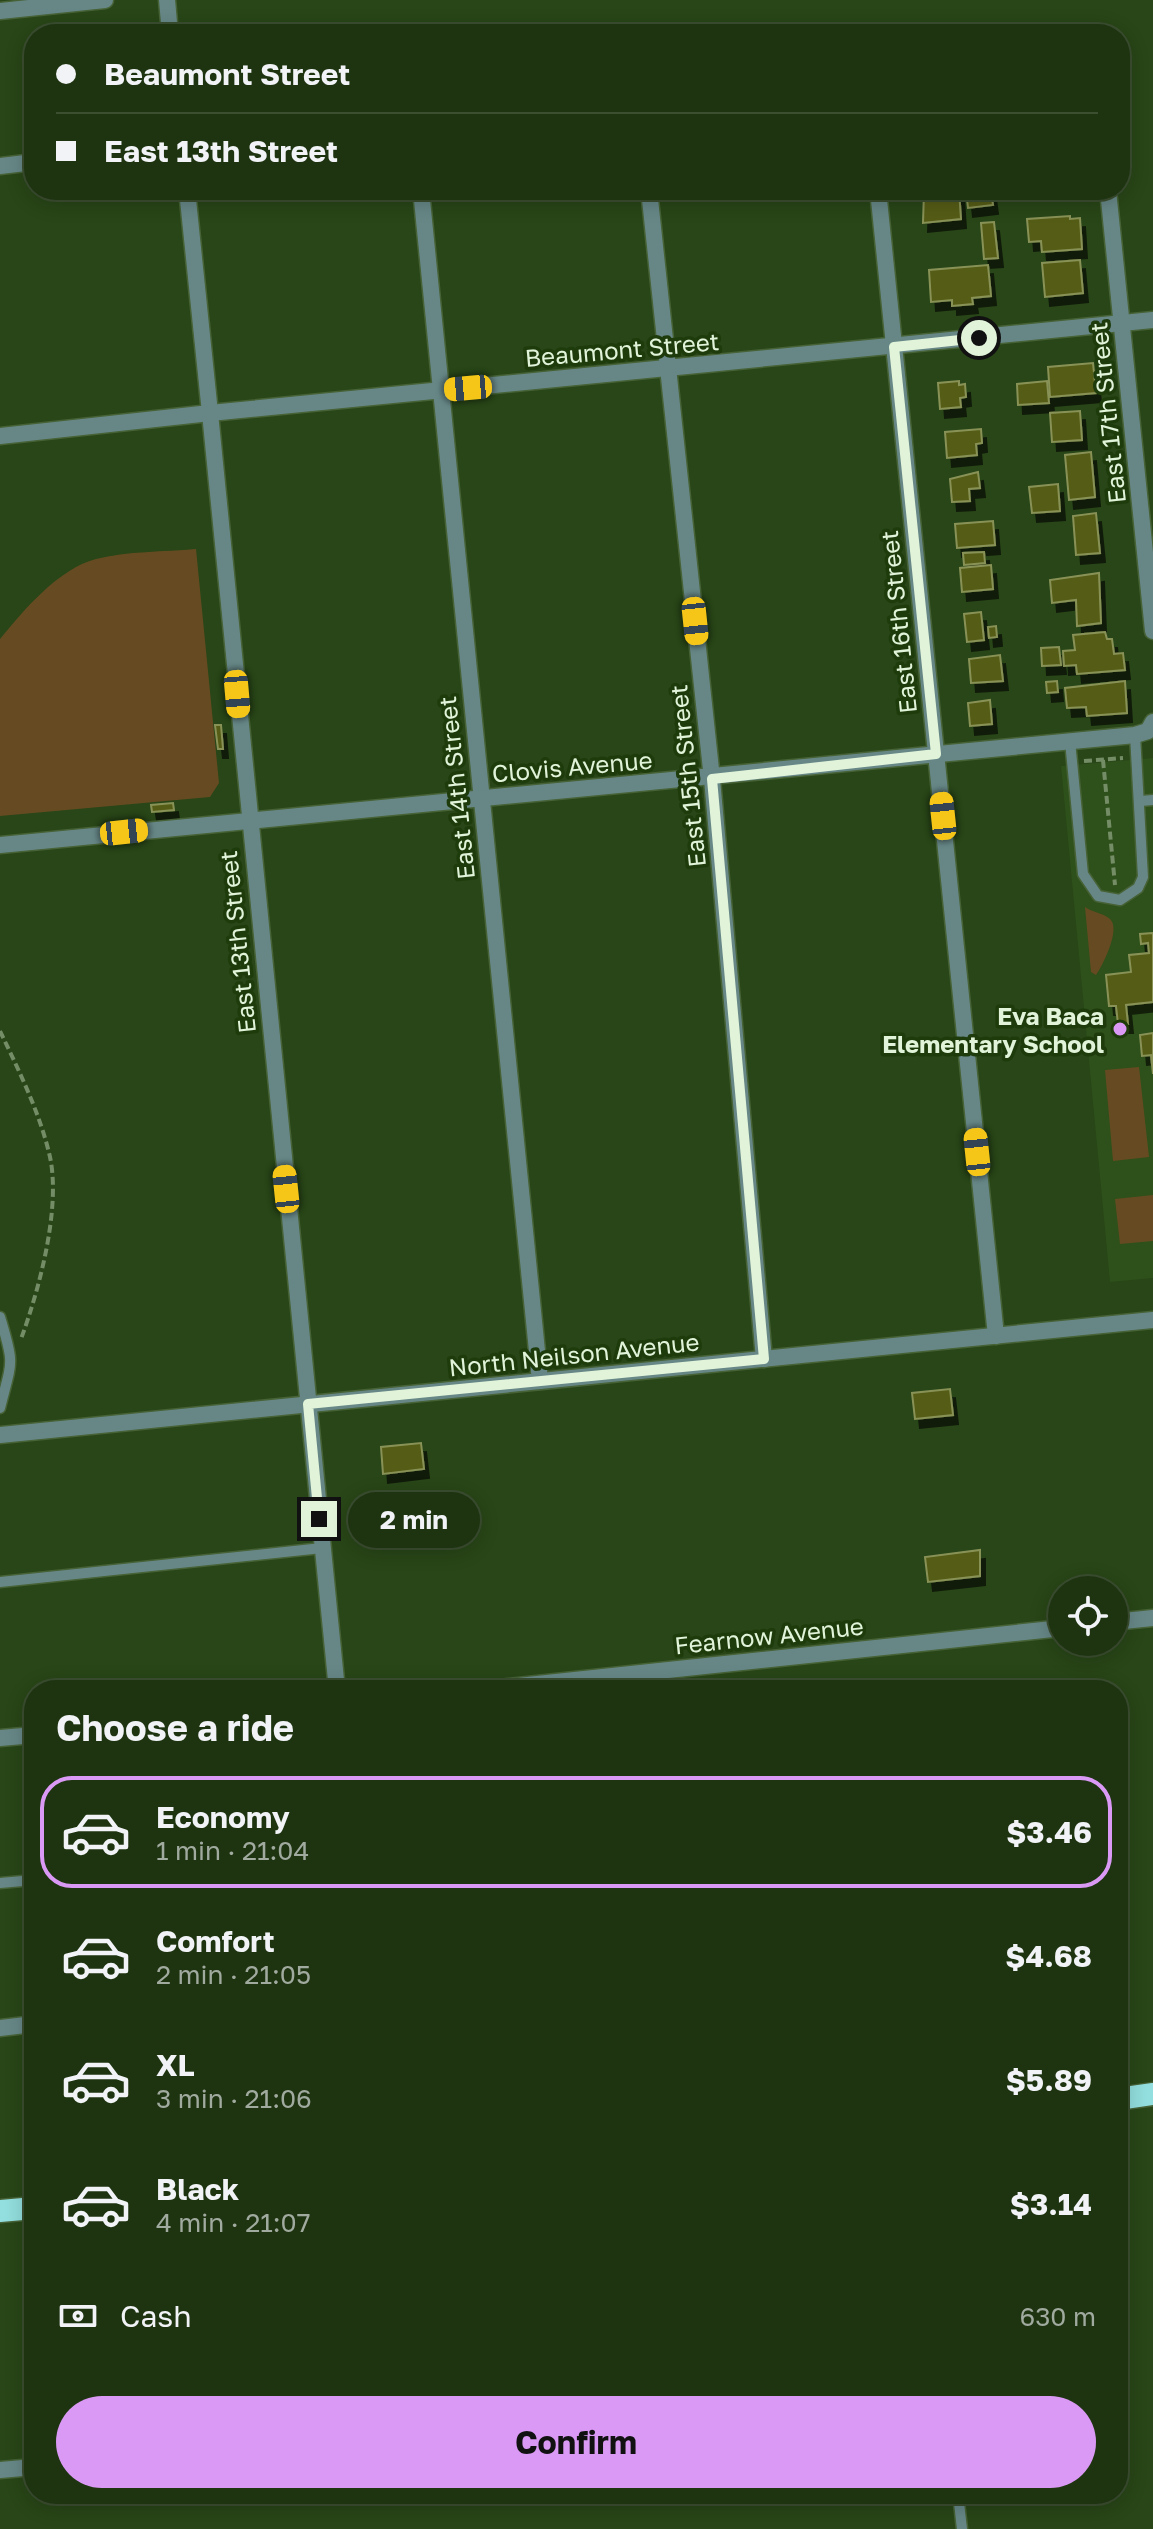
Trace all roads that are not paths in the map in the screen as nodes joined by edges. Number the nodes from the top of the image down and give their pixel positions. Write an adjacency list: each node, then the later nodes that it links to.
1 (105, 0): 3 (street)
2 (167, 0): 4 (street)
3 (0, 11)
4 (169, 24)
5 (24, 163): 6 (street)
6 (0, 166)
7 (188, 200): 17 (street, East 13th Street)
8 (422, 200): 16 (street, East 14th Street)
9 (650, 200): 15 (street, East 15th Street)
10 (879, 200): 14 (street, East 16th Street)
11 (1109, 200): 13 (street, East 17th Street)
12 (1153, 320): 13 (street, Beaumont Street)
13 (1122, 323): 14 (street, Beaumont Street); 19 (street, East 17th Street)
14 (894, 347): 15 (street, Beaumont Street); 22 (street, East 16th Street)
15 (668, 369): 16 (street, Beaumont Street); 23 (street, East 15th Street)
16 (439, 390): 17 (street, Beaumont Street); 24 (street, East 14th Street)
17 (210, 413): 18 (street, Beaumont Street); 27 (street, East 13th Street)
18 (0, 436)
19 (1153, 631)
20 (1145, 729): 21 (street, Clovis Avenue); 26 (lane)
21 (1070, 741): 22 (street, Clovis Avenue); 26 (lane)
22 (936, 754): 23 (street, Clovis Avenue); 31 (street, East 16th Street)
23 (712, 779): 24 (street, Clovis Avenue); 32 (street, East 15th Street)
24 (482, 798): 27 (street, Clovis Avenue); 33 (street, East 14th Street)
25 (1153, 800): 26 (lane)
26 (1140, 801)
27 (249, 819): 28 (street, Clovis Avenue); 34 (street, East 13th Street)
28 (0, 845)
29 (0, 1317): 35 (lane)
30 (1153, 1320): 31 (street, North Neilson Avenue)
31 (996, 1336): 32 (street, North Neilson Avenue)
32 (764, 1359): 33 (street, North Neilson Avenue)
33 (540, 1381): 34 (street, North Neilson Avenue)
34 (308, 1404): 36 (street, North Neilson Avenue); 37 (street, East 13th Street)
35 (0, 1408)
36 (0, 1435)
37 (322, 1548): 38 (lane); 42 (street, East 13th Street)
38 (0, 1582)
39 (1153, 1618): 40 (street)
40 (1128, 1621)
41 (1048, 1629): 43 (street, Fearnow Avenue)
42 (336, 1680)
43 (575, 1680)
44 (24, 1736): 45 (street)
45 (0, 1738)
46 (24, 1881): 47 (lane)
47 (0, 1883)
48 (24, 2025): 49 (street)
49 (0, 2028)
50 (1153, 2094): 51 (highway)
51 (1128, 2098)
52 (24, 2209): 53 (highway)
53 (0, 2211)
54 (24, 2468): 55 (street)
55 (0, 2470)
56 (959, 2504): 57 (lane)
57 (962, 2529)

